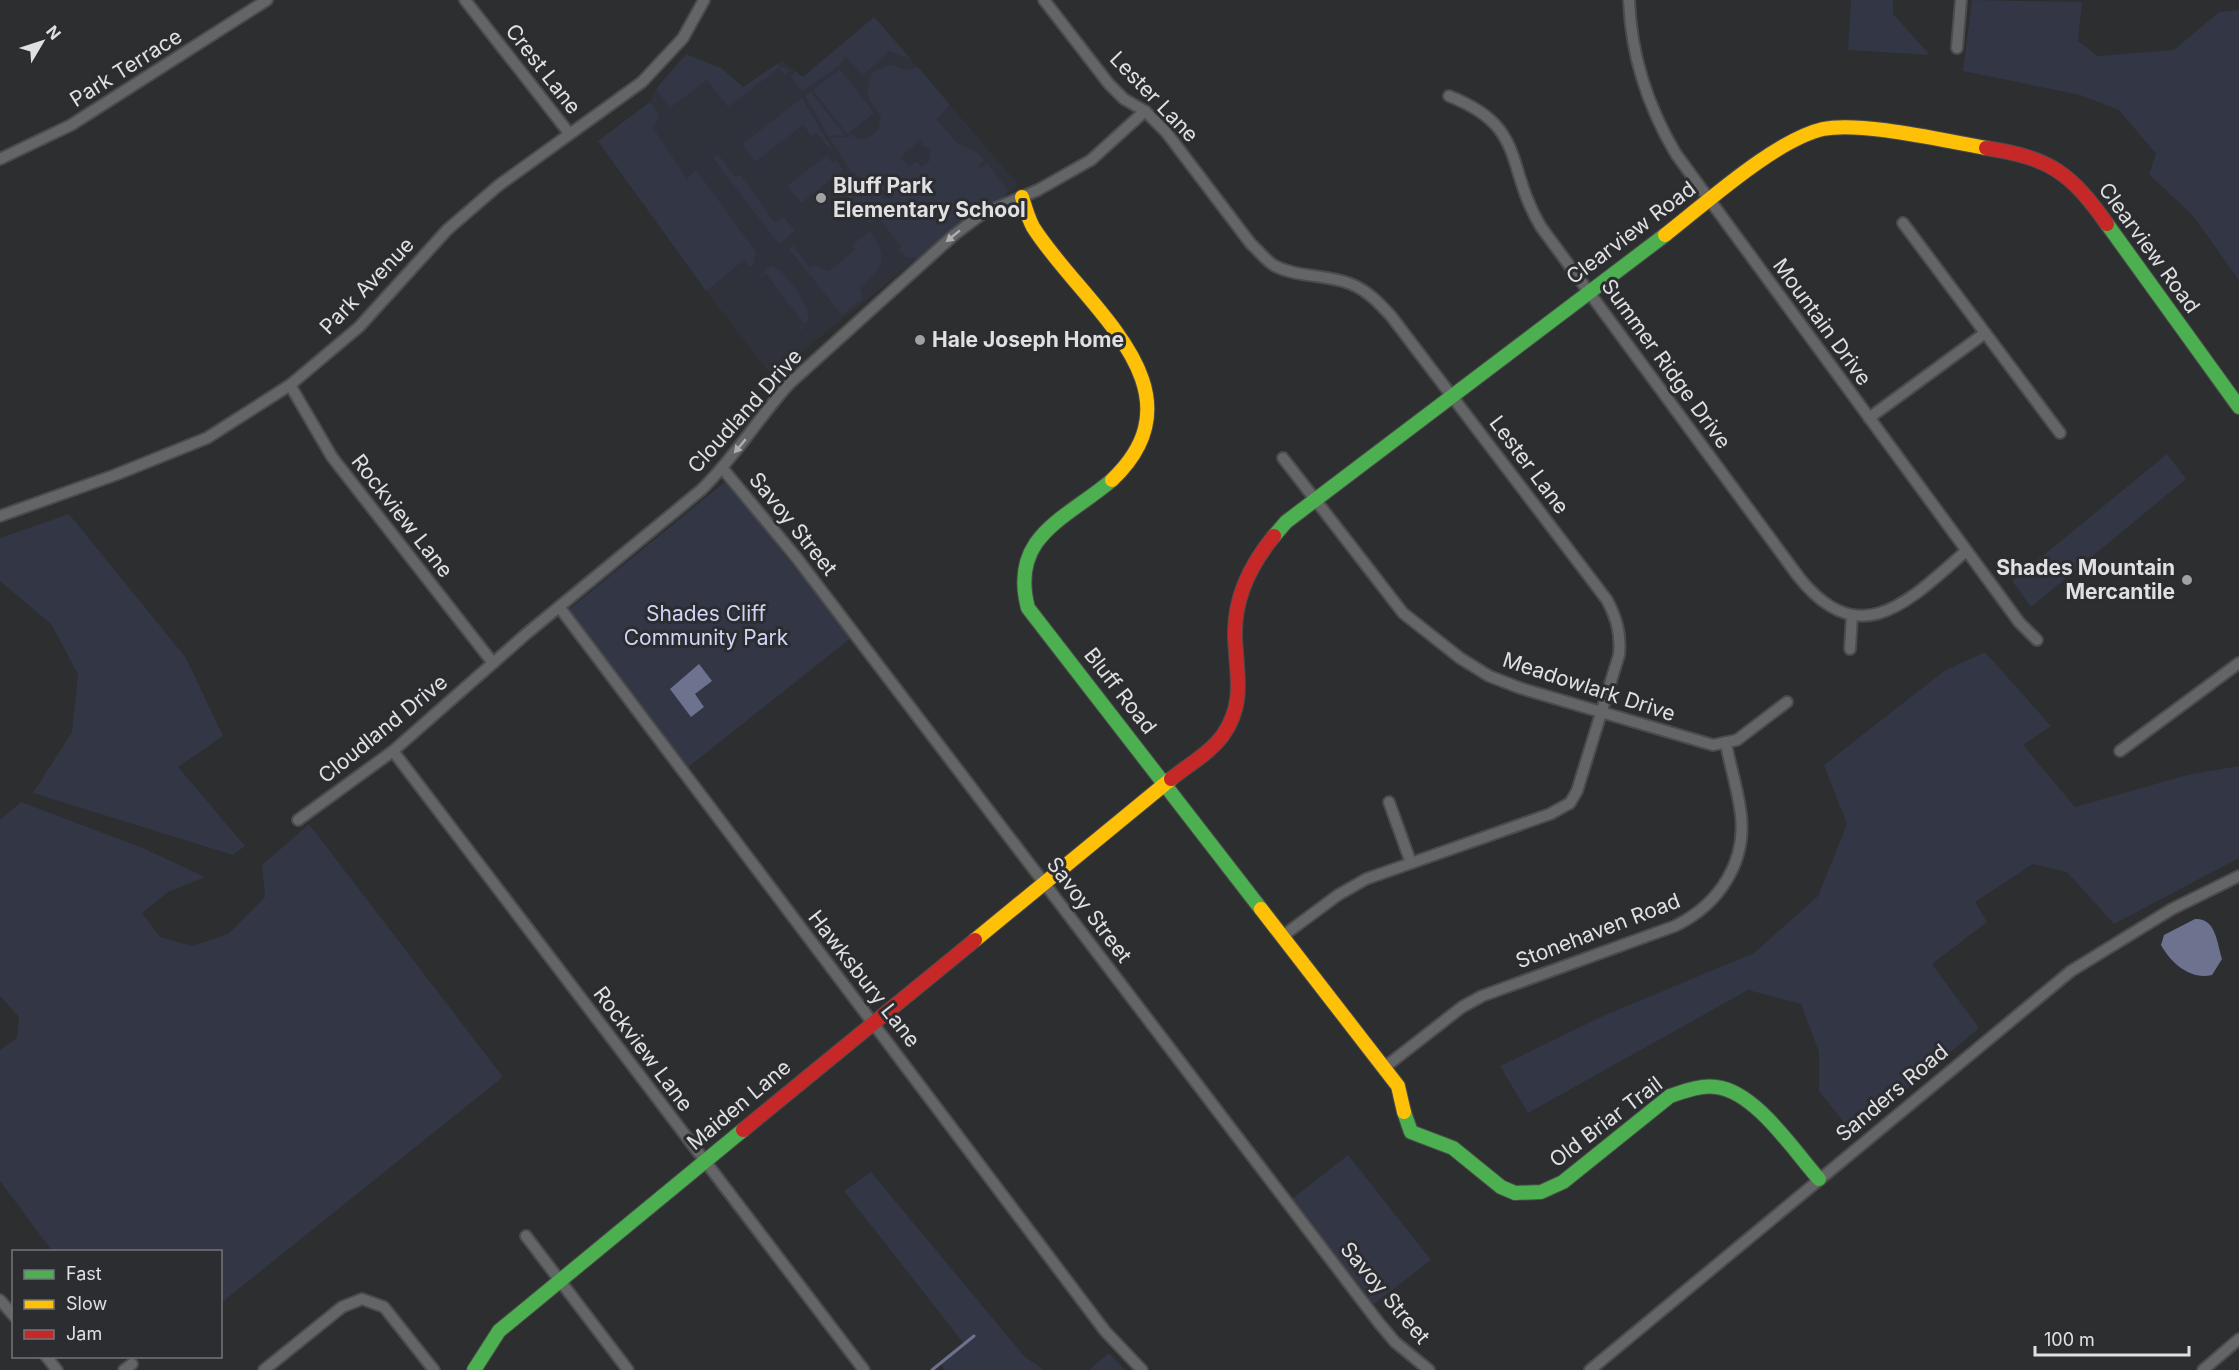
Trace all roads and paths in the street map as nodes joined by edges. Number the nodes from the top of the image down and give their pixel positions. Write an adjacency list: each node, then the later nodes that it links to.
1 (267, 0): 11 (street, Park Terrace)
2 (465, 0): 10 (street, Crest Lane)
3 (704, 0): 10 (street, Park Avenue)
4 (1044, 0): 9 (street, Lester Lane)
5 (1629, 0): 13 (street, Mountain Drive)
6 (1961, 0): 7 (street)
7 (1957, 48)
8 (1449, 96): 15 (street, Summer Ridge Drive)
9 (1145, 111): 12 (street, Cloudland Drive); 18 (street, Lester Lane)
10 (569, 133): 17 (street, Park Avenue)
11 (0, 159)
12 (1022, 197): 23 (street, Cloudland Drive, one-way to 23); 38 (street, Bluff Road)
13 (1708, 200): 15 (street, Clearview Road); 19 (street, Clearview Road); 20 (street, Mountain Drive)
14 (1903, 222): 16 (street)
15 (1589, 292): 18 (street, Clearview Road); 28 (street, Summer Ridge Drive)
16 (1986, 333): 20 (street); 21 (street)
17 (290, 385): 25 (street, Park Avenue); 31 (street, Rockview Lane)
18 (1452, 395): 24 (street, Clearview Road); 34 (street, Lester Lane)
19 (2239, 407)
20 (1869, 418): 26 (street, Mountain Drive)
21 (2060, 433)
22 (1283, 458): 24 (street, Meadowlark Drive)
23 (723, 469): 27 (street, Cloudland Drive); 43 (street, Savoy Street)
24 (1315, 499): 34 (street, Meadowlark Drive); 38 (street, Clearview Road)
25 (0, 516)
26 (1966, 551): 28 (street, Summer Ridge Drive); 29 (street, Mountain Drive)
27 (560, 608): 31 (street, Cloudland Drive); 45 (street, Hawksbury Lane)
28 (1852, 615): 30 (street)
29 (2037, 640)
30 (1850, 649)
31 (493, 663): 36 (street, Cloudland Drive)
32 (2239, 663): 37 (street)
33 (1786, 702): 35 (street)
34 (1602, 713): 35 (street, Meadowlark Drive); 41 (street, Lester Lane)
35 (1726, 744): 46 (street, Stonehaven Road)
36 (393, 750): 40 (street, Cloudland Drive); 47 (street, Rockview Lane)
37 (2120, 751)
38 (1165, 782): 43 (street, Clearview Road); 44 (street, Bluff Road)
39 (1389, 802): 41 (street)
40 (298, 820)
41 (1411, 863): 44 (street, Lester Lane)
42 (2239, 876): 48 (street, Sanders Road)
43 (1044, 883): 45 (street, Maiden Lane); 63 (street, Savoy Street)
44 (1284, 935): 46 (street, Bluff Road)
45 (874, 1021): 47 (street, Maiden Lane); 62 (street, Hawksbury Lane)
46 (1385, 1067): 49 (street, Bluff Road)
47 (704, 1162): 51 (street, Maiden Lane); 61 (street, Rockview Lane)
48 (1819, 1179): 49 (street, Old Briar Trail); 64 (street, Sanders Road)
49 (1490, 1180)
50 (526, 1236): 51 (street)
51 (560, 1280): 59 (street, Maiden Lane); 60 (street)
52 (0, 1300): 53 (street)
53 (12, 1314)
54 (2239, 1339): 65 (street)
55 (48, 1358): 56 (street)
56 (57, 1370)
57 (264, 1370): 58 (street)
58 (434, 1370)
59 (474, 1370)
60 (628, 1370)
61 (864, 1370)
62 (1142, 1370)
63 (1429, 1370)
64 (1590, 1370)
65 (2203, 1370)

